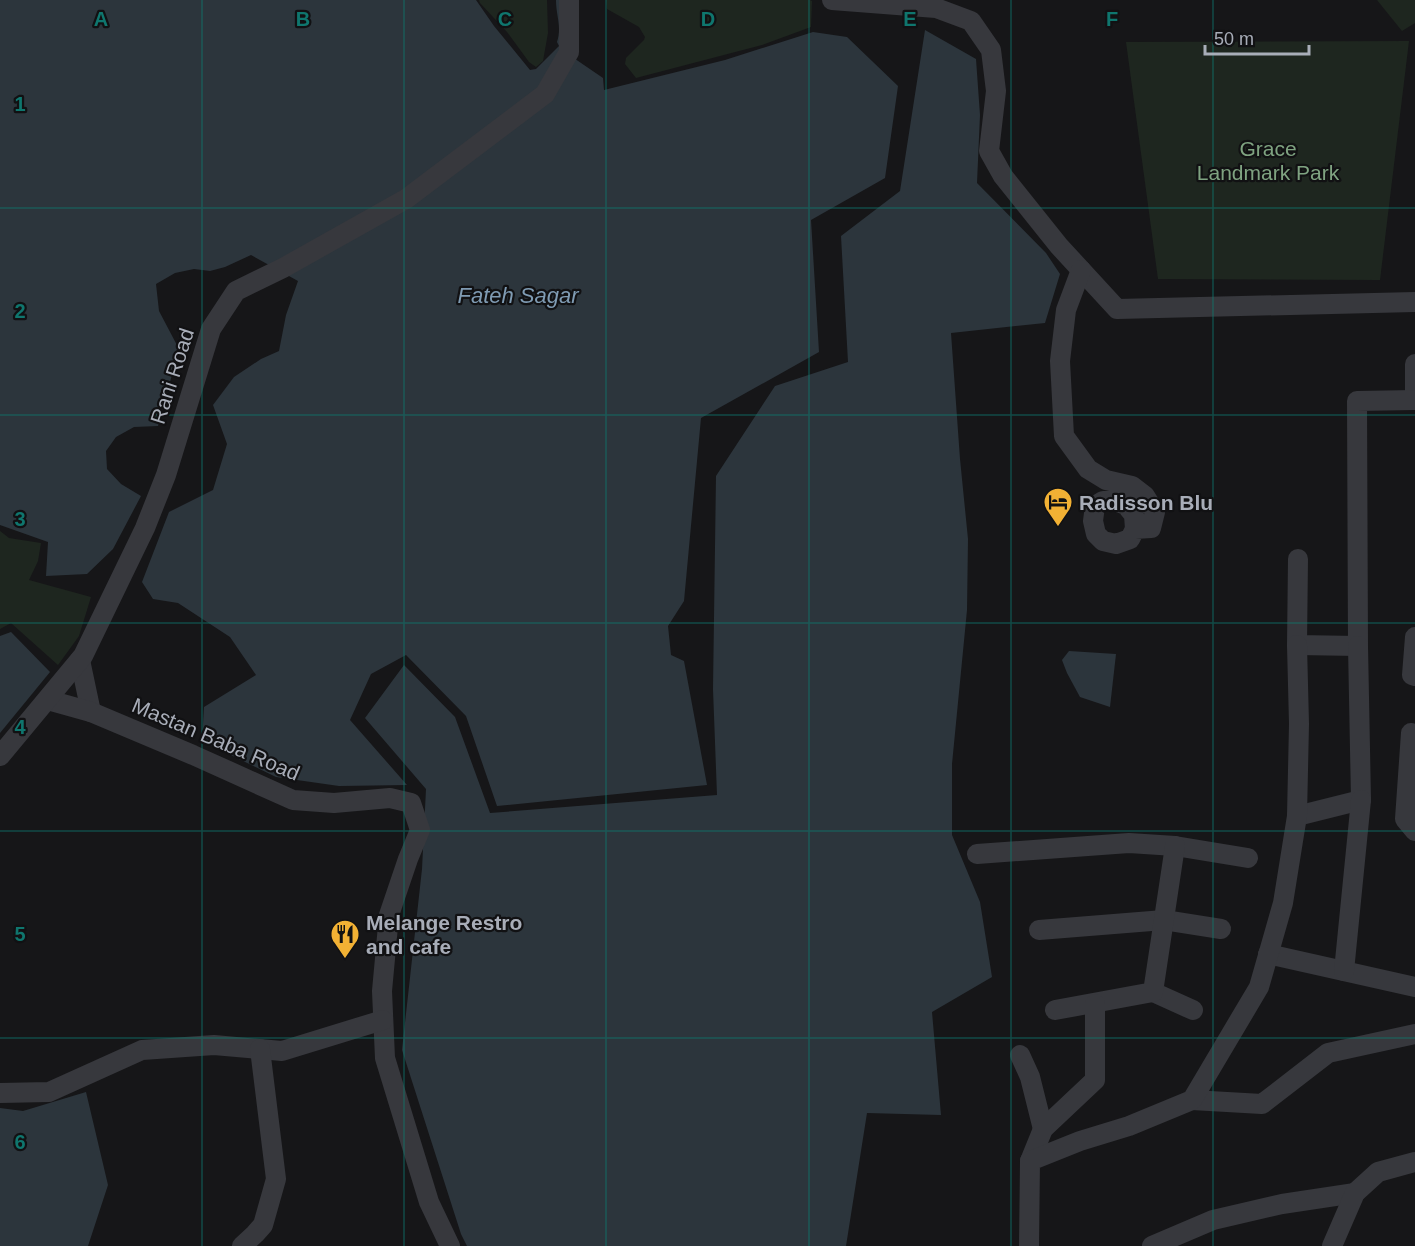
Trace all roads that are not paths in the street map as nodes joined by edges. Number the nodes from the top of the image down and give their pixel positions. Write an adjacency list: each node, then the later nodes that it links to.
1 (569, 0): 13 (street, Rani Road)
2 (832, 0): 3 (street)
3 (1081, 270): 4 (street); 8 (street)
4 (1415, 302)
5 (1415, 364): 6 (street)
6 (1415, 393)
7 (1415, 400): 12 (street)
8 (1135, 529)
9 (1298, 559): 11 (street)
10 (1415, 637): 14 (street)
11 (1297, 645): 12 (street); 20 (street)
12 (1358, 646): 19 (street)
13 (80, 660): 15 (street, Rani Road); 16 (street)
14 (1415, 676)
15 (48, 700): 16 (street, Mastan Baba Road); 18 (street, Rani Road)
16 (91, 712): 35 (street, Mastan Baba Road)
17 (1411, 733): 21 (street)
18 (0, 756)
19 (1361, 800): 20 (street); 29 (street)
20 (1297, 816): 28 (street)
21 (1415, 831)
22 (1175, 846): 23 (street); 24 (street); 25 (street)
23 (977, 854)
24 (1248, 858)
25 (1164, 920): 26 (street); 27 (street); 31 (street)
26 (1221, 929)
27 (1039, 930)
28 (1268, 954): 29 (street); 40 (street)
29 (1344, 971): 30 (street)
30 (1415, 987)
31 (1153, 992): 32 (street); 34 (street)
32 (1095, 1004): 33 (street); 41 (street)
33 (1056, 1010)
34 (1193, 1010)
35 (383, 1020): 37 (street); 46 (street, Mastan Baba Road)
36 (1415, 1034): 40 (street)
37 (260, 1049): 39 (street); 45 (street)
38 (1020, 1055): 41 (street)
39 (0, 1094)
40 (1192, 1100): 42 (street)
41 (1043, 1129): 42 (street)
42 (1030, 1161): 47 (street)
43 (1415, 1162): 44 (street)
44 (1355, 1192): 48 (street); 49 (street)
45 (242, 1246)
46 (450, 1246)
47 (1029, 1246)
48 (1152, 1246)
49 (1332, 1246)

